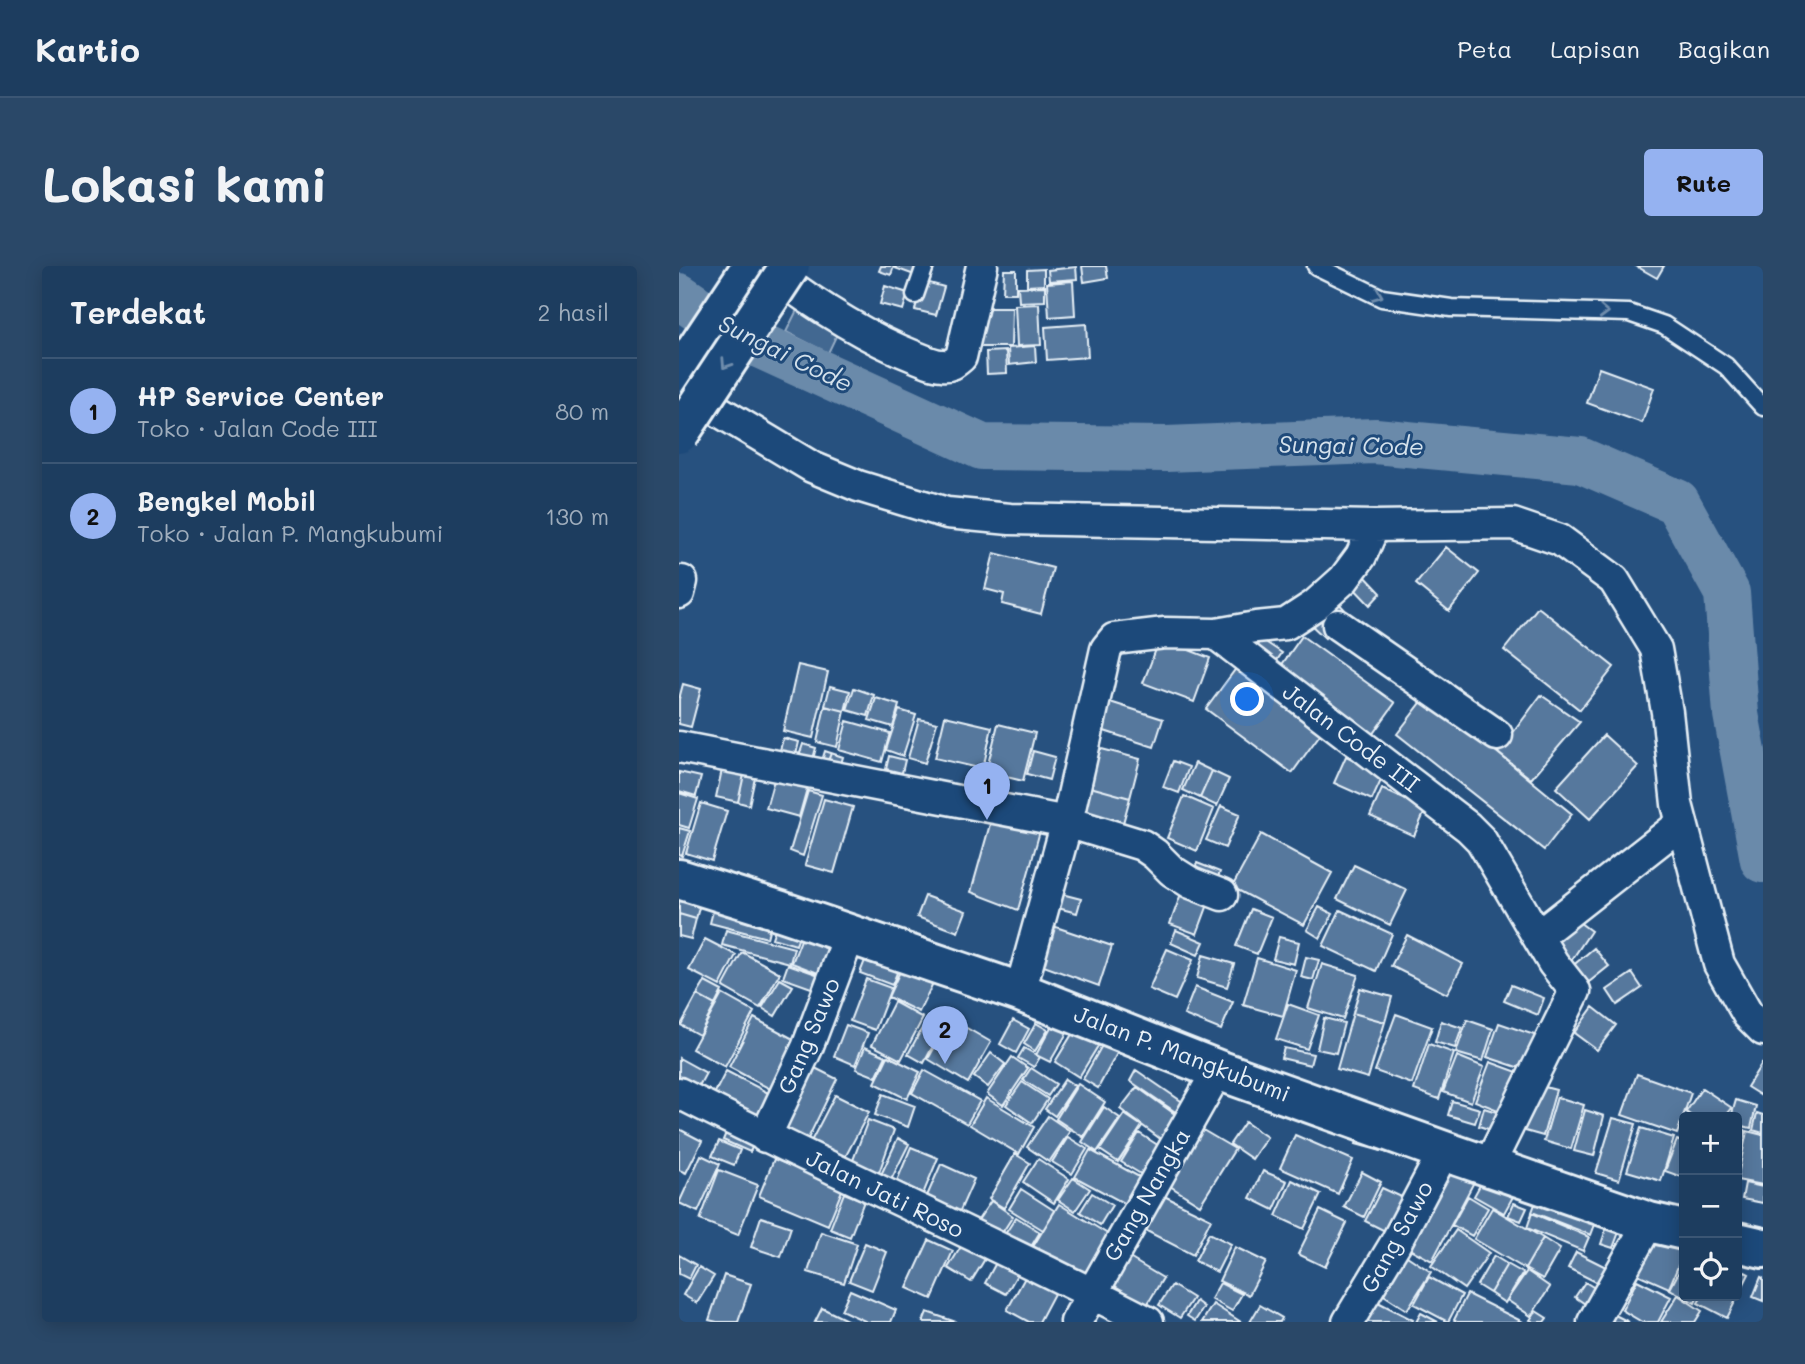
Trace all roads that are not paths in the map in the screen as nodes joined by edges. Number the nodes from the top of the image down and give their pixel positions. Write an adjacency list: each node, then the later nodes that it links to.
1 (752, 266): 8 (main road)
2 (763, 266): 5 (street)
3 (790, 266): 11 (main road, one-way to 11, bridge)
4 (925, 266): 7 (lane)
5 (982, 266)
6 (1316, 266): 10 (lane, one-way to 10)
7 (915, 295)
8 (679, 376)
9 (679, 387): 12 (street)
10 (1763, 407)
11 (679, 434)
12 (1374, 526): 13 (street); 18 (street)
13 (1325, 614): 14 (street); 15 (street)
14 (1216, 635): 17 (street); 22 (street, Jalan Code III)
15 (1497, 735)
16 (679, 747): 17 (street)
17 (1067, 822): 20 (street); 23 (street)
18 (1682, 823): 22 (street); 24 (street)
19 (679, 879): 21 (main road, Jalan P. Mangkubumi)
20 (1222, 895)
21 (850, 934): 23 (main road, Jalan P. Mangkubumi); 27 (street, Gang Sawo)
22 (1538, 936): 29 (street, Jalan Code III)
23 (1020, 992): 25 (main road, Jalan P. Mangkubumi)
24 (1763, 1030)
25 (1218, 1070): 28 (main road, Jalan P. Mangkubumi); 33 (street, Gang Nangka)
26 (679, 1093): 27 (street, Jalan Jati Roso)
27 (765, 1137): 33 (street, Jalan Jati Roso)
28 (1444, 1151): 29 (main road, Jalan P. Mangkubumi); 36 (street, Gang Sawo)
29 (1489, 1166): 30 (main road, Jalan P. Mangkubumi)
30 (1667, 1226): 37 (street)
31 (1742, 1243): 32 (main road)
32 (1763, 1248)
33 (1091, 1292): 34 (street, Gang Nangka); 35 (street, Jalan Jati Roso)
34 (1076, 1322)
35 (1149, 1322)
36 (1348, 1322)
37 (1593, 1322)

